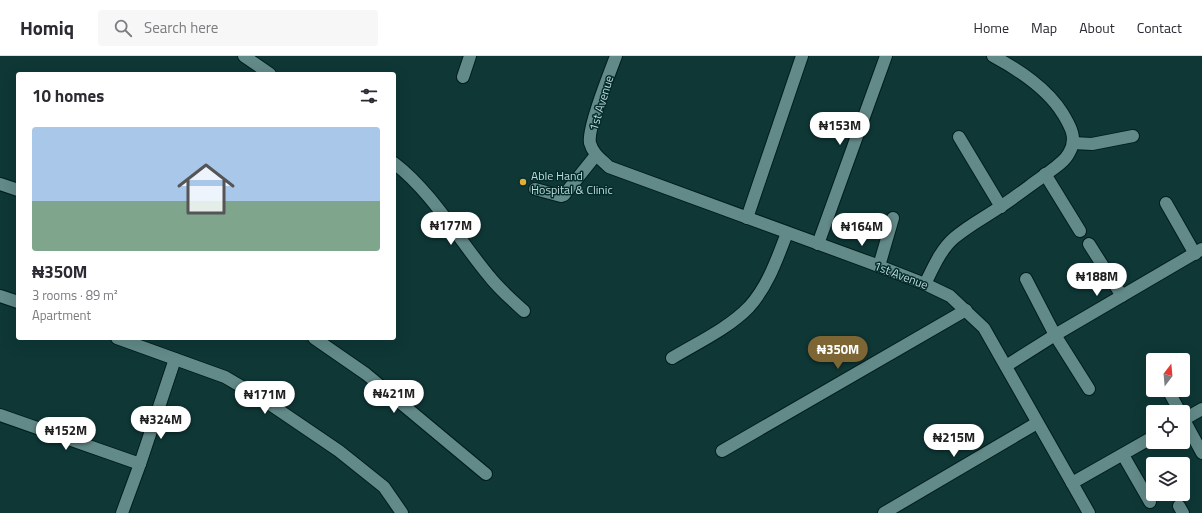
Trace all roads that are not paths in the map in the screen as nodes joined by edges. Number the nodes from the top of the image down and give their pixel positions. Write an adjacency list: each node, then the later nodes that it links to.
1 (244, 56): 7 (street)
2 (470, 56): 8 (street)
3 (616, 56): 12 (street, 1st Avenue)
4 (802, 56): 20 (street)
5 (886, 56): 24 (street)
6 (993, 56): 11 (street)
7 (267, 72)
8 (463, 77)
9 (1133, 136): 11 (street)
10 (959, 137): 19 (street)
11 (1073, 143): 14 (street)
12 (596, 155): 17 (street); 20 (street, 1st Avenue)
13 (396, 165): 34 (street)
14 (1045, 174): 19 (street); 22 (street)
15 (0, 184): 16 (street)
16 (16, 189)
17 (535, 189)
18 (1166, 203): 26 (street)
19 (1000, 207): 29 (street)
20 (746, 218): 23 (street, 1st Avenue)
21 (893, 218): 27 (street)
22 (1080, 231)
23 (787, 233): 24 (street, 1st Avenue); 38 (street)
24 (818, 244): 27 (street, 1st Avenue)
25 (1089, 244): 31 (street)
26 (1198, 251): 31 (street)
27 (879, 266): 29 (street, 1st Avenue)
28 (1026, 279): 35 (street)
29 (925, 284): 33 (street, 1st Avenue)
30 (0, 296): 32 (street)
31 (1122, 296): 35 (street)
32 (16, 301)
33 (966, 310): 40 (street, 1st Avenue); 48 (street)
34 (524, 311)
35 (1055, 335): 40 (street); 41 (street)
36 (123, 340): 39 (street)
37 (317, 340): 52 (street)
38 (672, 358)
39 (175, 359): 51 (street); 56 (street)
40 (1006, 366): 45 (street, 1st Avenue)
41 (1089, 389)
42 (1202, 410): 44 (street)
43 (0, 414): 51 (street)
44 (1190, 415)
45 (1037, 423): 53 (street, 1st Avenue); 57 (street)
46 (1190, 432): 49 (street)
47 (1146, 441): 50 (street)
48 (722, 451)
49 (1202, 453)
50 (1123, 454): 53 (street); 54 (street)
51 (140, 464): 55 (street)
52 (486, 474)
53 (1072, 484): 58 (street, 1st Avenue)
54 (1150, 502)
55 (122, 513)
56 (402, 513)
57 (884, 513)
58 (1089, 513)

